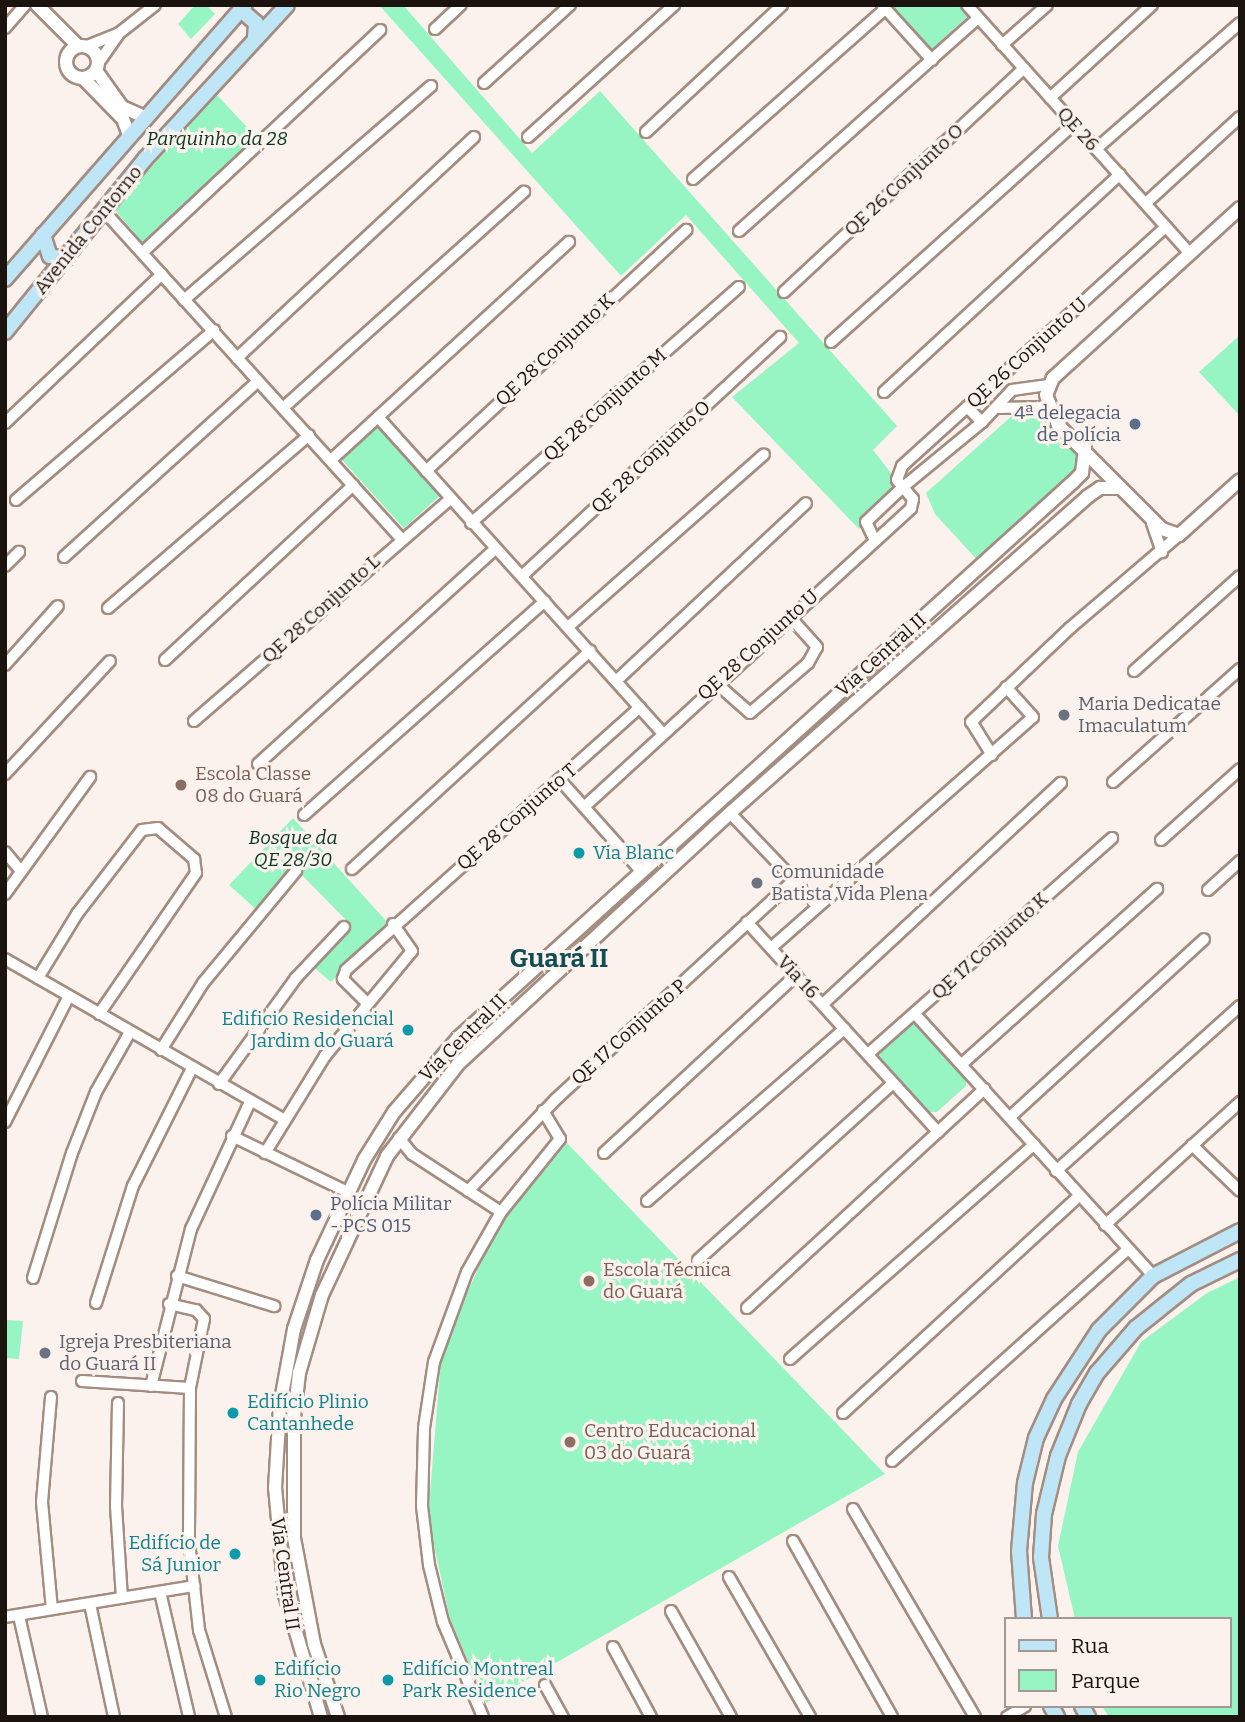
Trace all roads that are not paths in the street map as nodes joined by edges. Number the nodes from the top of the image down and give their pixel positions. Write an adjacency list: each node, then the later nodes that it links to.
1 (25, 5): 17 (street)
2 (37, 5): 16 (street)
3 (287, 5): 21 (main road, Avenida Contorno)
4 (461, 5): 18 (street)
5 (570, 5): 29 (street)
6 (674, 5): 38 (street)
7 (782, 5): 35 (street)
8 (967, 5): 14 (street, QE 26)
9 (1046, 5): 22 (street)
10 (1152, 5): 31 (street)
11 (150, 7): 20 (street)
12 (243, 7): 21 (main road); 32 (main road, Avenida Contorno)
13 (883, 7): 25 (street); 41 (street)
14 (978, 18): 22 (street, QE 26); 25 (street)
15 (1240, 23): 39 (street)
16 (54, 26): 23 (street); 24 (street)
17 (5, 27)
18 (435, 29)
19 (380, 30): 51 (street)
20 (118, 34): 23 (street); 26 (street)
21 (255, 38): 45 (main road, Avenida Contorno)
22 (1002, 45): 27 (street, QE 26)
23 (81, 46): 24 (street); 26 (street)
24 (66, 55): 28 (street)
25 (932, 60): 48 (street)
26 (97, 68): 28 (street); 32 (street)
27 (1024, 68): 31 (street, QE 26); 57 (street, QE 26 Conjunto O)
28 (84, 79): 36 (street)
29 (484, 83)
30 (431, 86): 58 (street)
31 (1050, 98): 34 (street, QE 26)
32 (144, 117): 36 (main road, Avenida Contorno)
33 (1240, 117): 43 (street)
34 (1074, 124): 39 (street, QE 26); 62 (street)
35 (646, 132)
36 (130, 135): 49 (main road, Avenida Contorno)
37 (474, 137): 63 (street)
38 (528, 137)
39 (1096, 149): 40 (street, QE 26)
40 (1120, 174): 43 (street, QE 26); 66 (street)
41 (693, 180)
42 (524, 192): 69 (street)
43 (1146, 204): 46 (street, QE 26)
44 (1240, 208): 52 (street)
45 (104, 211): 51 (street); 53 (main road, Avenida Contorno)
46 (1167, 227): 52 (street, QE 26); 67 (street, QE 26 Conjunto U)
47 (686, 230): 78 (street, QE 28 Conjunto K)
48 (739, 231)
49 (43, 235): 53 (main road); 55 (main road, Avenida Contorno)
50 (569, 242): 71 (street)
51 (143, 252): 54 (street)
52 (1189, 252): 65 (street)
53 (66, 259): 60 (main road, Avenida Contorno)
54 (162, 275): 58 (street); 73 (street)
55 (5, 279)
56 (739, 287): 86 (street, QE 28 Conjunto M)
57 (784, 292)
58 (184, 300): 59 (street)
59 (214, 330): 63 (street); 84 (street)
60 (5, 332)
61 (780, 337): 96 (street, QE 28 Conjunto O)
62 (831, 342)
63 (237, 358): 64 (street)
64 (258, 381): 69 (street); 94 (street)
65 (1049, 385): 68 (street); 70 (street)
66 (884, 392)
67 (967, 407): 72 (street); 81 (street, QE 26 Conjunto U)
68 (1047, 407): 70 (street); 75 (street)
69 (283, 408): 74 (street)
70 (997, 408): 72 (street)
71 (378, 417): 77 (street); 78 (street)
72 (982, 422): 81 (street)
73 (5, 423)
74 (309, 435): 77 (street); 100 (street)
75 (1085, 449): 82 (street); 115 (street, Via Central II)
76 (764, 454): 102 (street)
77 (331, 460): 80 (street)
78 (426, 471): 83 (street)
79 (1240, 480): 88 (street)
80 (353, 485): 89 (street); 104 (street)
81 (901, 485): 90 (street); 90 (street, QE 28 Conjunto U)
82 (1120, 488): 87 (street); 116 (street, Via Central II)
83 (450, 499): 86 (street); 89 (street, QE 28 Conjunto L)
84 (16, 500)
85 (806, 503): 109 (street)
86 (471, 523): 91 (street)
87 (1152, 523): 88 (street); 93 (street)
88 (1179, 535): 93 (street)
89 (400, 538): 113 (street, QE 28 Conjunto L)
90 (875, 541): 101 (street, QE 28 Conjunto U)
91 (495, 548): 96 (street); 118 (street)
92 (19, 552): 95 (street)
93 (1162, 552): 111 (street)
94 (64, 557)
95 (5, 566)
96 (522, 576): 98 (street)
97 (1240, 576): 108 (street)
98 (545, 601): 102 (street); 127 (street)
99 (58, 606): 106 (street)
100 (108, 608)
101 (790, 617): 110 (street, QE 28 Conjunto U); 110 (street)
102 (568, 627): 103 (street)
103 (590, 651): 109 (street); 132 (street)
104 (164, 660)
105 (110, 661): 120 (street)
106 (5, 665)
107 (1240, 669): 123 (street)
108 (1134, 671)
109 (616, 681): 112 (street)
110 (716, 683): 114 (street, QE 28 Conjunto U)
111 (1006, 687): 117 (street); 117 (street, Via 16)
112 (639, 707): 114 (street); 122 (street, QE 28 Conjunto T)
113 (194, 722)
114 (662, 732): 125 (street, QE 28 Conjunto U)
115 (786, 742): 116 (street); 135 (street, Via Central II)
116 (796, 754): 126 (street, Via Central II)
117 (992, 755): 140 (street, Via 16)
118 (258, 764)
119 (1240, 769): 129 (street)
120 (5, 774)
121 (90, 777): 133 (street)
122 (560, 780): 125 (street); 142 (street, QE 28 Conjunto T)
123 (1113, 782)
124 (1061, 783): 153 (street)
125 (584, 807): 135 (street)
126 (730, 813): 136 (street); 150 (street, Via Central II)
127 (304, 815)
128 (1112, 838): 156 (street, QE 17 Conjunto K)
129 (1161, 840)
130 (5, 852): 133 (street)
131 (1240, 861): 138 (street)
132 (352, 869)
133 (21, 871): 139 (street)
134 (296, 871): 159 (street)
135 (642, 872): 149 (street, Via Central II)
136 (794, 879): 140 (street); 141 (street, QE 17 Conjunto P)
137 (1157, 889): 161 (street)
138 (1208, 890)
139 (5, 894)
140 (818, 905): 145 (street, Via 16)
141 (747, 922): 145 (street); 170 (street, QE 17 Conjunto P)
142 (393, 924): 152 (street); 152 (street, QE 28 Conjunto T)
143 (344, 927): 166 (street)
144 (1204, 939): 171 (street)
145 (771, 948): 147 (street, Via 16)
146 (6, 960): 148 (street)
147 (796, 975): 153 (street, Via 16); 180 (street)
148 (38, 978): 151 (street); 155 (street)
149 (523, 978): 150 (street); 162 (street, Via Central II)
150 (536, 991): 164 (street, Via Central II)
151 (69, 996): 155 (street); 173 (street)
152 (366, 1002): 172 (street)
153 (823, 1004): 157 (street, Via 16)
154 (1240, 1006): 183 (street)
155 (99, 1014): 158 (street)
156 (915, 1014): 160 (street, QE 17 Conjunto K); 161 (street)
157 (844, 1029): 160 (street, Via 16); 188 (street)
158 (130, 1032): 159 (street); 199 (street)
159 (161, 1050): 163 (street)
160 (868, 1054): 165 (street, Via 16)
161 (963, 1063): 167 (street)
162 (432, 1066): 164 (street); 186 (street, Via Central II)
163 (192, 1068): 166 (street); 200 (street)
164 (447, 1077): 176 (street, Via Central II)
165 (893, 1083): 174 (street, Via 16); 195 (street)
166 (219, 1084): 168 (street)
167 (984, 1089): 171 (street); 174 (street)
168 (250, 1102): 172 (street); 175 (street)
169 (1240, 1102): 178 (street)
170 (543, 1111): 184 (street, QE 17 Conjunto P); 189 (street)
171 (1010, 1117): 177 (street)
172 (283, 1119): 179 (street)
173 (5, 1122)
174 (938, 1132): 203 (street)
175 (232, 1136): 179 (street); 197 (street)
176 (399, 1138): 181 (street); 182 (street, Via Central II)
177 (1034, 1145): 183 (street); 208 (street)
178 (1192, 1145): 185 (street); 190 (street)
179 (265, 1153): 186 (street)
180 (604, 1153)
181 (412, 1154): 182 (street); 184 (street)
182 (387, 1156): 207 (street, Via Central II)
183 (1056, 1171): 187 (street)
184 (468, 1191): 189 (street)
185 (1240, 1191)
186 (348, 1192): 206 (street, Via Central II)
187 (1079, 1196): 190 (street); 214 (street)
188 (647, 1201)
189 (501, 1212): 233 (street)
190 (1105, 1224): 193 (street)
191 (1240, 1231): 192 (main road)
192 (1199, 1248): 196 (main road); 198 (main road)
193 (1128, 1249): 198 (street); 215 (street)
194 (1240, 1259): 196 (main road)
195 (698, 1260)
196 (1212, 1271): 205 (main road)
197 (177, 1276): 201 (street); 202 (street)
198 (1153, 1276): 204 (main road)
199 (33, 1278)
200 (96, 1303)
201 (169, 1304): 210 (street); 211 (street)
202 (274, 1306)
203 (747, 1308)
204 (1119, 1309): 205 (main road); 227 (main road)
205 (1136, 1328): 228 (main road)
206 (294, 1329): 207 (street); 231 (street, Via Central II)
207 (310, 1333): 230 (street, Via Central II)
208 (790, 1359)
209 (82, 1381): 210 (street)
210 (151, 1386): 211 (street)
211 (190, 1388): 219 (street)
212 (51, 1397): 223 (street)
213 (118, 1403): 221 (street)
214 (843, 1413)
215 (892, 1461)
216 (853, 1509): 245 (street)
217 (793, 1541): 244 (street)
218 (729, 1577): 243 (street)
219 (194, 1586): 220 (street); 237 (street)
220 (160, 1592): 221 (street); 236 (street)
221 (122, 1598): 222 (street)
222 (90, 1604): 223 (street); 235 (street)
223 (51, 1609): 225 (street)
224 (671, 1611): 242 (street)
225 (19, 1616): 226 (street); 234 (street)
226 (5, 1617)
227 (1024, 1617)
228 (1049, 1617)
229 (613, 1647): 241 (street)
230 (322, 1674): 231 (street); 239 (street, Via Central II)
231 (306, 1679): 238 (street, Via Central II)
232 (545, 1685): 240 (street)
233 (482, 1715)
234 (42, 1717)
235 (114, 1717)
236 (189, 1717)
237 (226, 1717)
238 (321, 1717)
239 (338, 1717)
240 (563, 1717)
241 (651, 1717)
242 (731, 1717)
243 (810, 1717)
244 (892, 1717)
245 (975, 1717)

